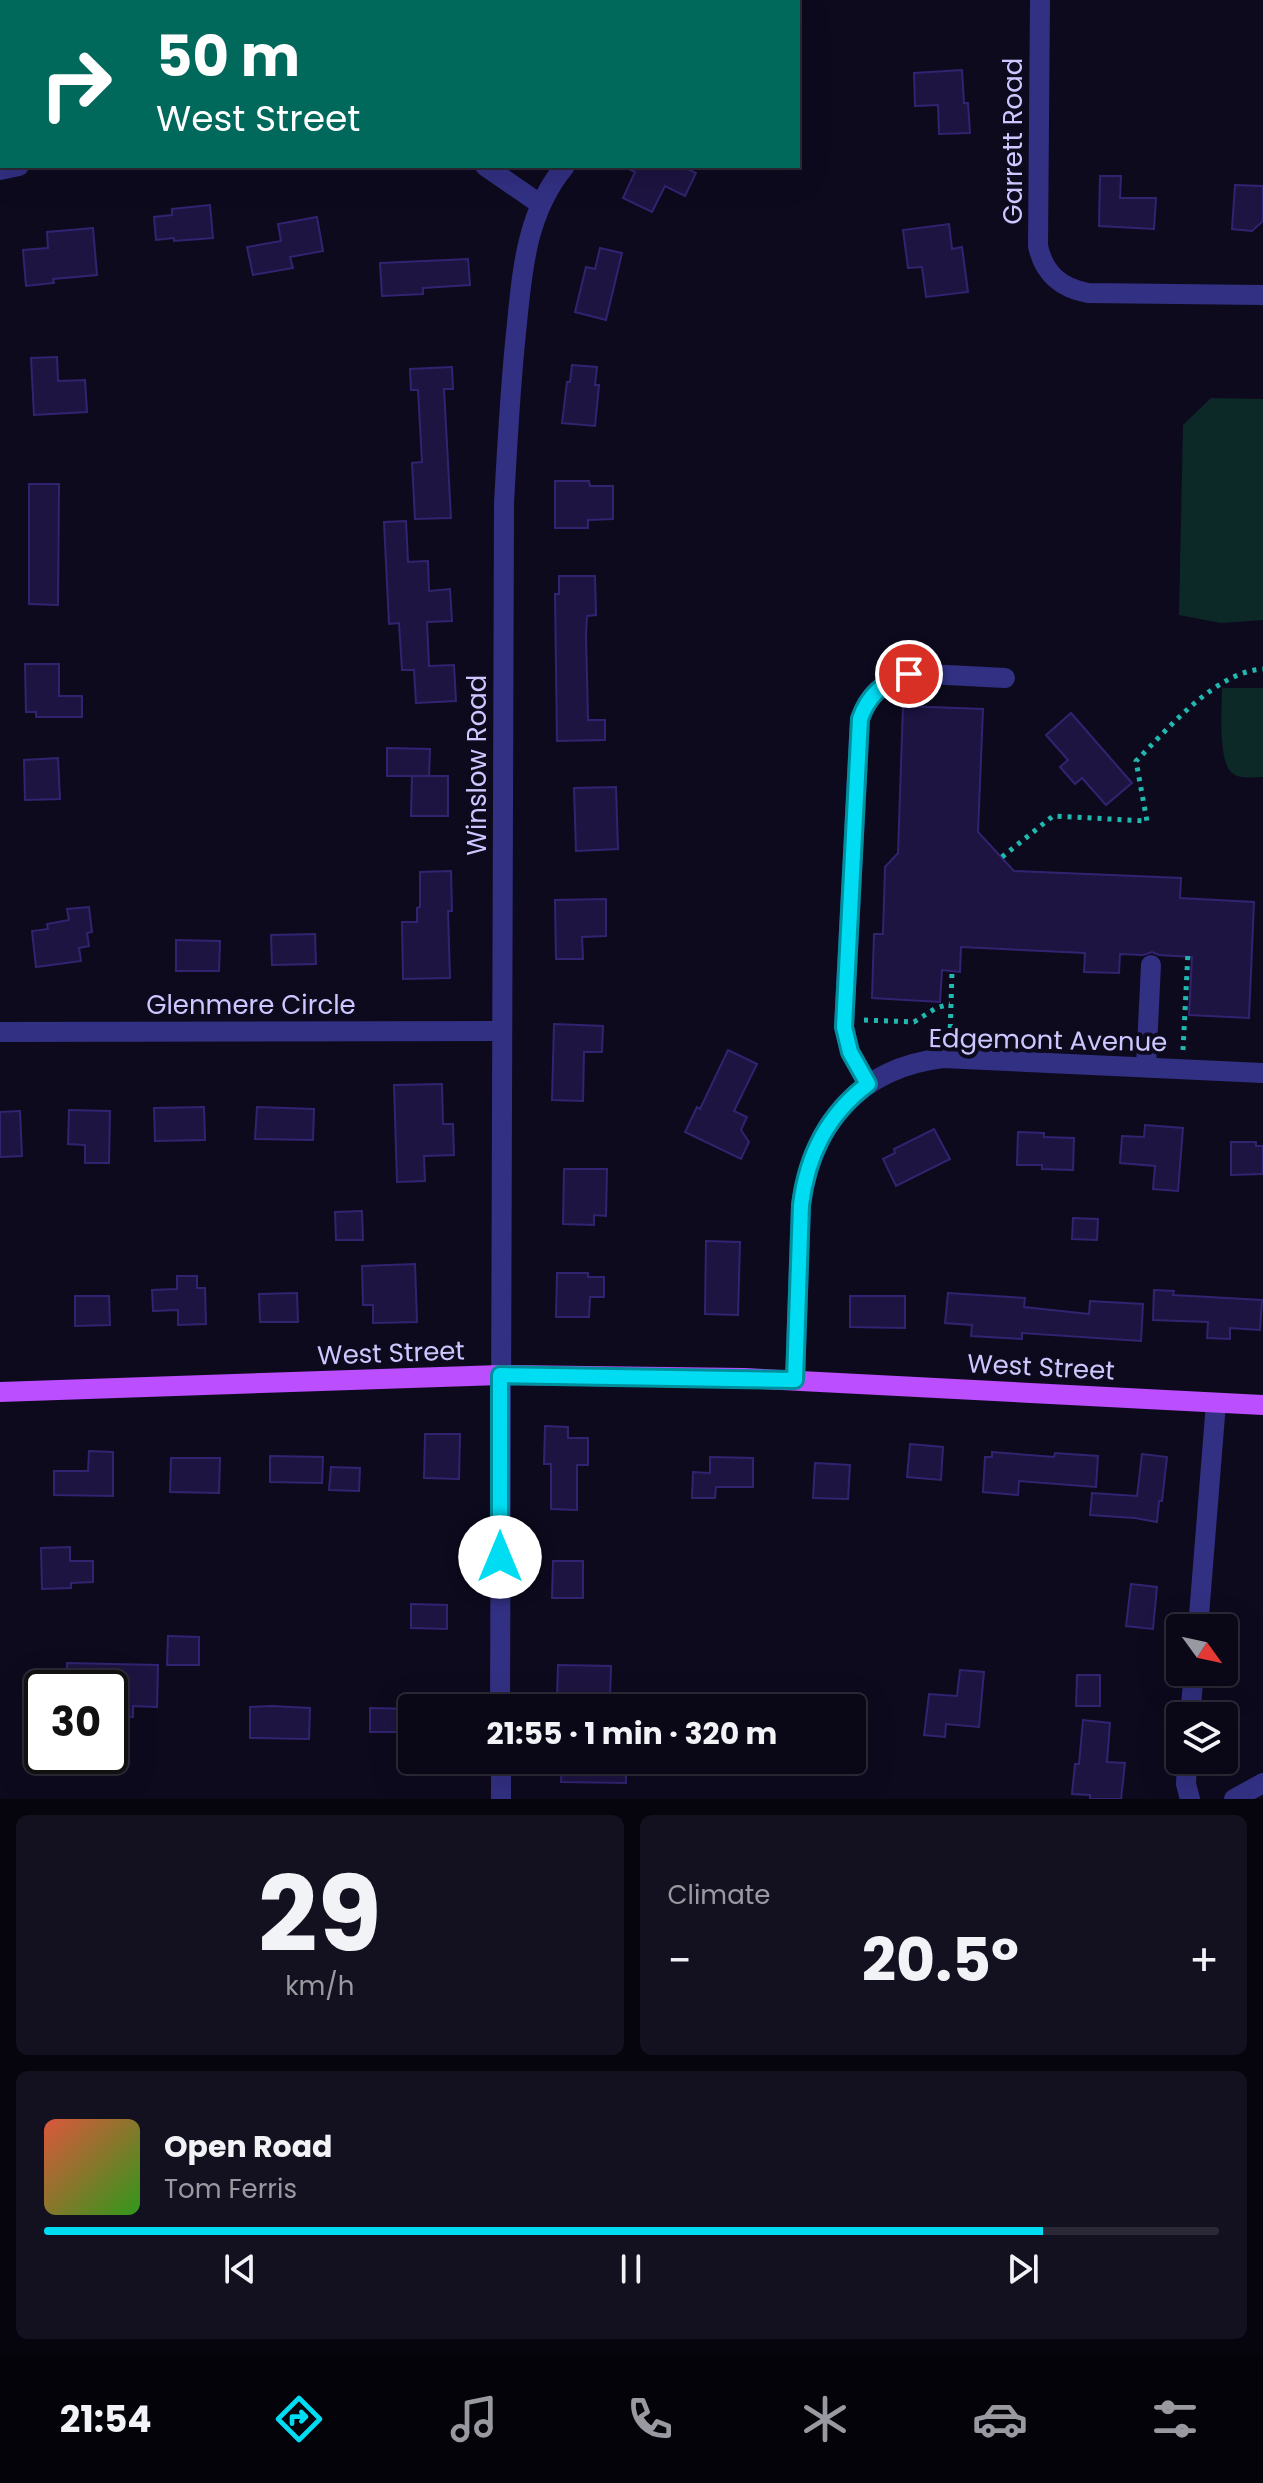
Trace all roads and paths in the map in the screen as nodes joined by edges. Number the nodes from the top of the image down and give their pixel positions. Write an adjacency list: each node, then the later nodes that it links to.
1 (1040, 0): 5 (street, Garrett Road)
2 (488, 168): 4 (street)
3 (564, 168): 4 (street, Winslow Road)
4 (540, 204): 15 (street, Winslow Road)
5 (1263, 295)
6 (1263, 669): 8 (path)
7 (1005, 678): 13 (street)
8 (1002, 857)
9 (1188, 952): 17 (path)
10 (1151, 965): 18 (street)
11 (952, 971): 12 (path)
12 (950, 1004): 13 (path); 14 (path)
13 (844, 1018): 20 (street)
14 (951, 1028)
15 (502, 1031): 16 (street, Glenmere Circle); 21 (street, Winslow Road)
16 (0, 1032)
17 (1184, 1035)
18 (1146, 1067): 19 (street, Edgemont Avenue); 20 (street, Edgemont Avenue)
19 (1263, 1073)
20 (868, 1084): 22 (street, Edgemont Avenue)
21 (500, 1375): 22 (main road, West Street); 23 (main road, West Street); 27 (street, Winslow Road)
22 (795, 1380): 24 (main road, West Street)
23 (0, 1392)
24 (1216, 1403): 25 (main road, West Street); 26 (street)
25 (1263, 1405)
26 (1199, 1614)
27 (500, 1694)
28 (501, 1774): 31 (street)
29 (1186, 1774): 32 (street)
30 (1263, 1783): 33 (street)
31 (501, 1799)
32 (1190, 1799)
33 (1234, 1799)

